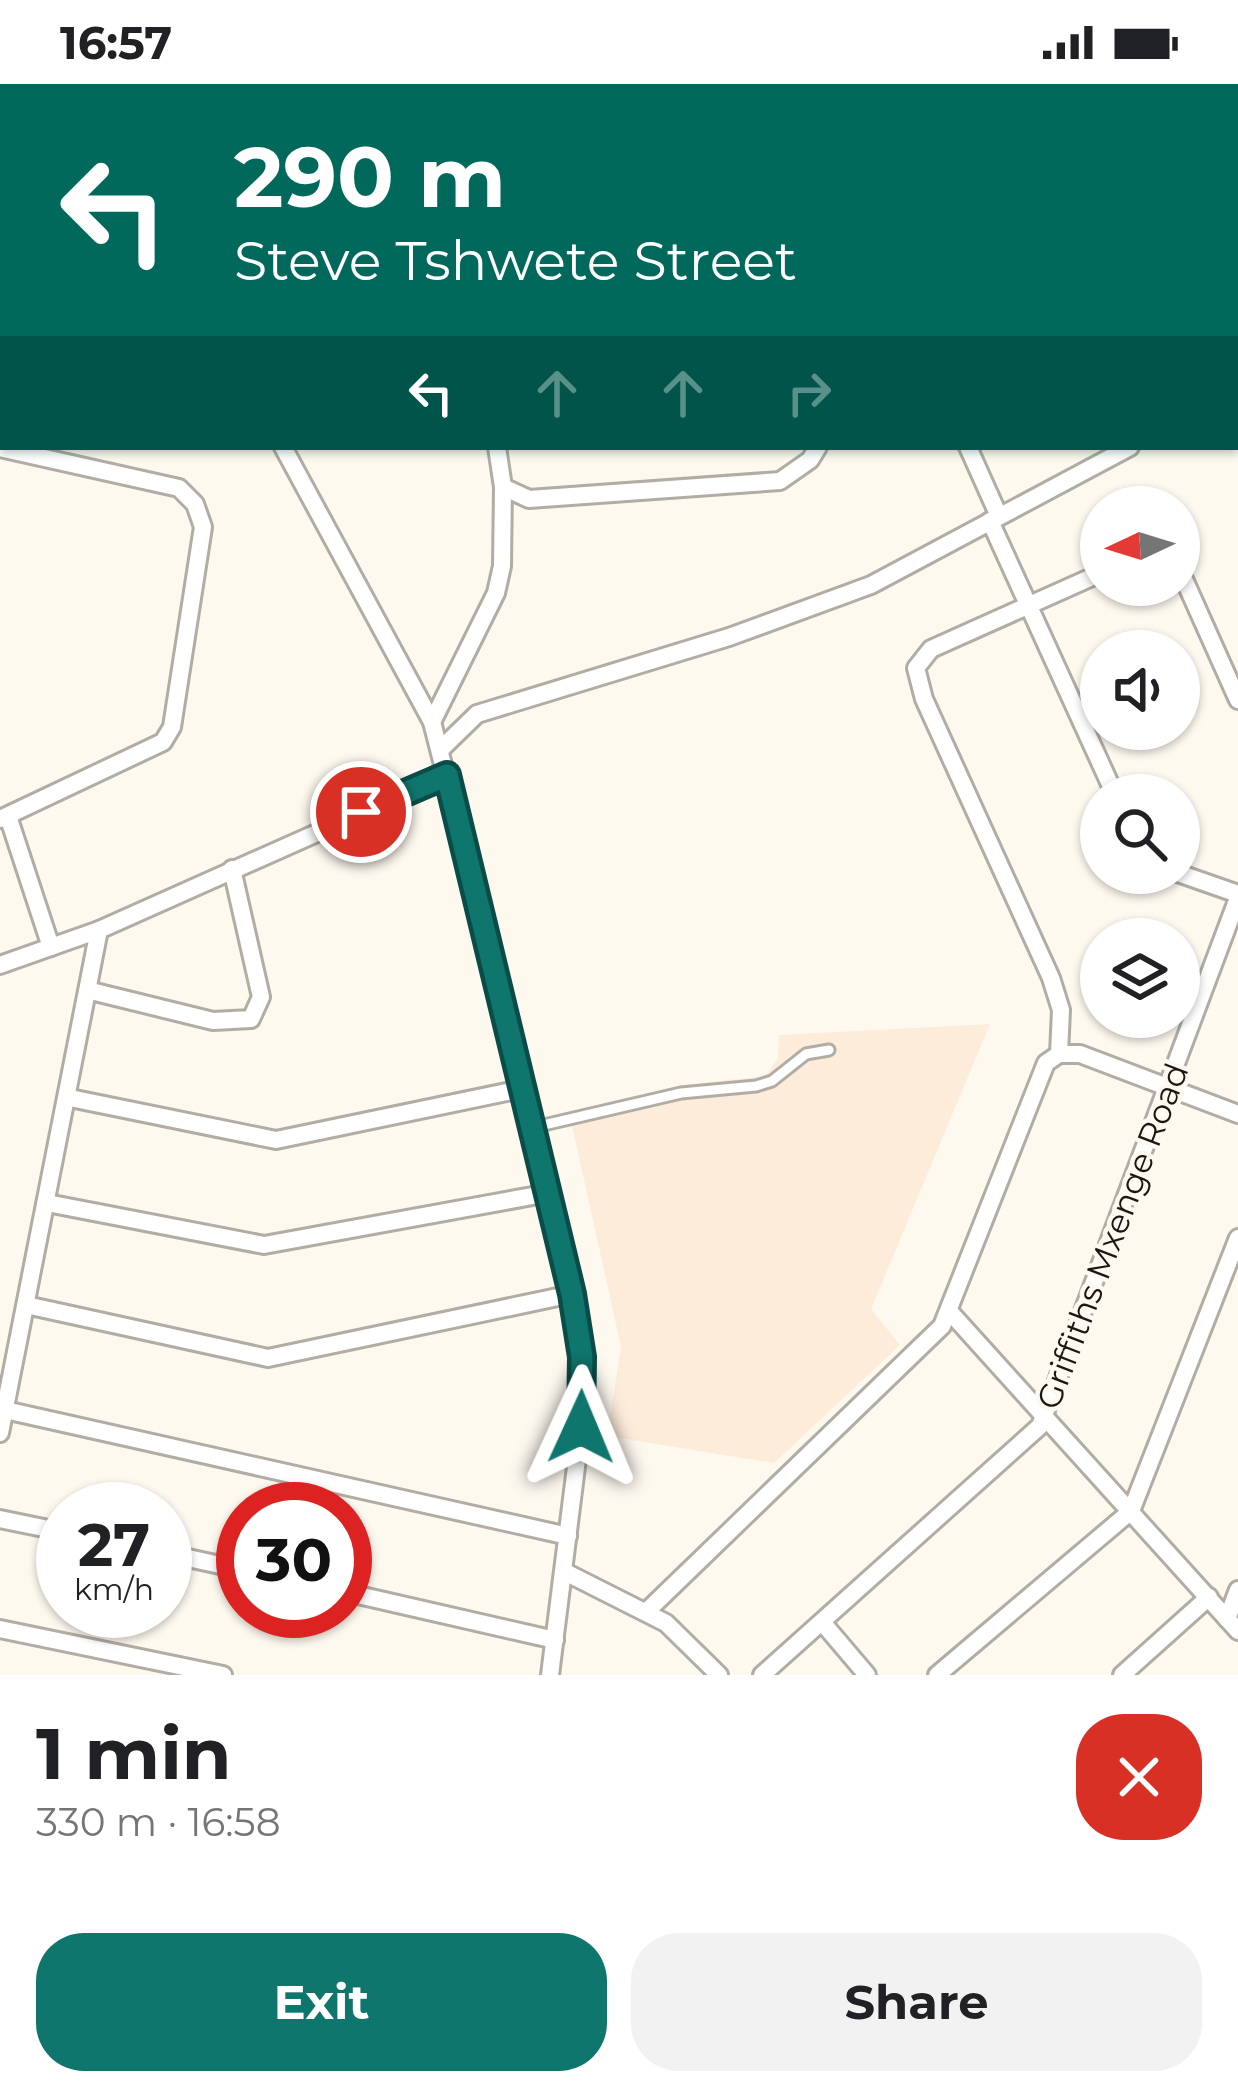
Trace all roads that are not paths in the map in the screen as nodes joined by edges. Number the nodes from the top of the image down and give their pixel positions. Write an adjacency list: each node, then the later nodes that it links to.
1 (9, 450): 17 (street)
2 (285, 450): 13 (street)
3 (496, 450): 7 (street)
4 (816, 450): 7 (street)
5 (969, 450): 8 (street)
6 (1124, 450): 8 (street)
7 (502, 487): 13 (street)
8 (994, 517): 11 (street); 14 (street)
9 (1080, 583): 11 (street)
10 (1196, 606): 12 (street)
11 (1028, 607): 15 (street); 26 (street)
12 (1238, 700)
13 (432, 722): 14 (street)
14 (441, 749): 16 (street)
15 (1105, 774)
16 (447, 775): 18 (street); 27 (street)
17 (4, 818): 22 (street)
18 (232, 869): 21 (street); 24 (street)
19 (1200, 881): 20 (street)
20 (1238, 896): 28 (street, Griffiths Mxenge Road)
21 (99, 930): 22 (street); 24 (street)
22 (51, 947): 23 (street)
23 (0, 965)
24 (91, 991): 29 (street)
25 (829, 1050): 31 (lane)
26 (1059, 1054): 28 (street); 37 (street)
27 (526, 1088): 29 (street); 31 (street)
28 (1169, 1088): 30 (street); 39 (street, Griffiths Mxenge Road)
29 (70, 1098): 33 (street)
30 (1238, 1114)
31 (535, 1126): 32 (street)
32 (549, 1193): 33 (street); 35 (street)
33 (47, 1203): 36 (street)
34 (1238, 1238): 41 (street)
35 (572, 1294): 36 (street); 44 (street)
36 (26, 1305): 38 (street)
37 (950, 1312): 39 (street); 49 (street)
38 (5, 1410): 40 (street); 44 (street)
39 (1046, 1414): 41 (street); 50 (street, Griffiths Mxenge Road)
40 (0, 1433)
41 (1131, 1511): 47 (street); 59 (street)
42 (0, 1519): 43 (street)
43 (36, 1526)
44 (568, 1536): 45 (street)
45 (565, 1572): 49 (street); 53 (street)
46 (1238, 1590): 51 (street)
47 (1209, 1597): 51 (street); 60 (street)
48 (372, 1598): 53 (street)
49 (647, 1611): 56 (street)
50 (823, 1622): 57 (street, Griffiths Mxenge Road); 58 (street)
51 (1233, 1625)
52 (0, 1629): 54 (street)
53 (555, 1640): 55 (street)
54 (223, 1675)
55 (550, 1675)
56 (719, 1675)
57 (762, 1675)
58 (867, 1675)
59 (937, 1675)
60 (1122, 1675)

